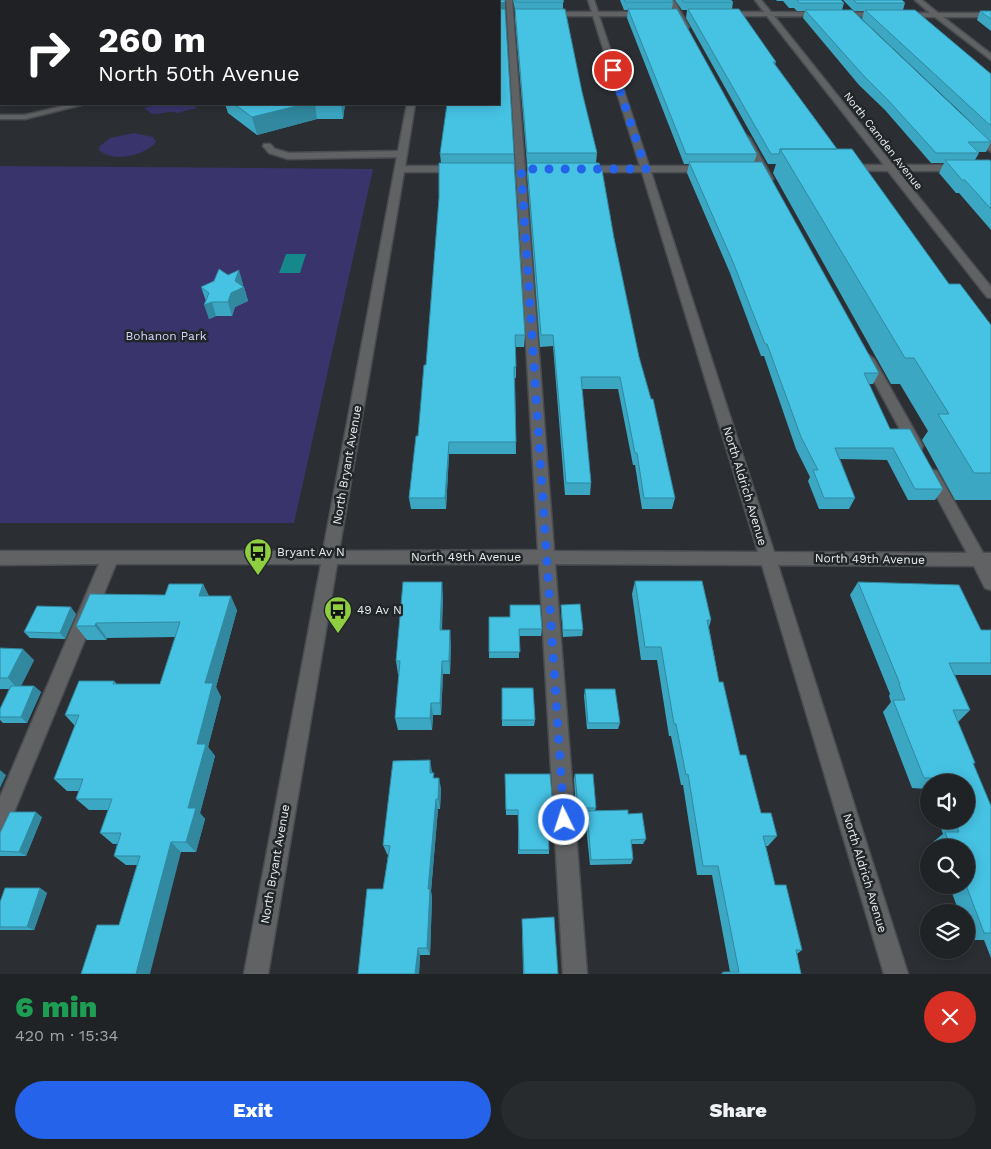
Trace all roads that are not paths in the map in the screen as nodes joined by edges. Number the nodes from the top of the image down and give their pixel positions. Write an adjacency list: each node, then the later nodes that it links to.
1 (671, 0): 15 (street)
2 (758, 0): 10 (street, North Camden Avenue)
3 (918, 0): 12 (street)
4 (841, 5): 11 (street)
5 (593, 7): 7 (street); 8 (street); 32 (street, North Aldrich Avenue)
6 (510, 11): 36 (street)
7 (538, 14)
8 (652, 14)
9 (716, 14): 10 (street)
10 (769, 14): 11 (street); 27 (street, North Camden Avenue)
11 (850, 14): 12 (street); 14 (street)
12 (936, 14): 13 (street); 16 (street)
13 (991, 14)
14 (858, 21)
15 (693, 40)
16 (991, 58)
17 (77, 105): 19 (street)
18 (411, 105): 24 (street, North Bryant Avenue)
19 (0, 117)
20 (739, 126): 33 (street)
21 (970, 129): 23 (street)
22 (267, 146): 24 (street)
23 (991, 149)
24 (403, 154): 29 (street, North Bryant Avenue)
25 (715, 168): 32 (street)
26 (830, 168): 27 (street)
27 (890, 168): 28 (street); 34 (street, North Camden Avenue)
28 (991, 168)
29 (401, 169): 30 (street); 39 (street, North Bryant Avenue)
30 (474, 169)
31 (569, 169): 32 (street)
32 (646, 169): 40 (street, North Aldrich Avenue)
33 (776, 194)
34 (991, 295)
35 (863, 351): 41 (street)
36 (546, 557): 39 (street, North 49th Avenue); 40 (street, North 49th Avenue); 45 (street)
37 (0, 558): 38 (street, North 49th Avenue)
38 (110, 558): 39 (street, North 49th Avenue); 43 (street)
39 (329, 558): 44 (street, North Bryant Avenue)
40 (768, 558): 41 (street, North 49th Avenue); 46 (street, North Aldrich Avenue)
41 (985, 560): 42 (street)
42 (991, 583)
43 (0, 822)
44 (256, 974)
45 (575, 974)
46 (896, 974)

